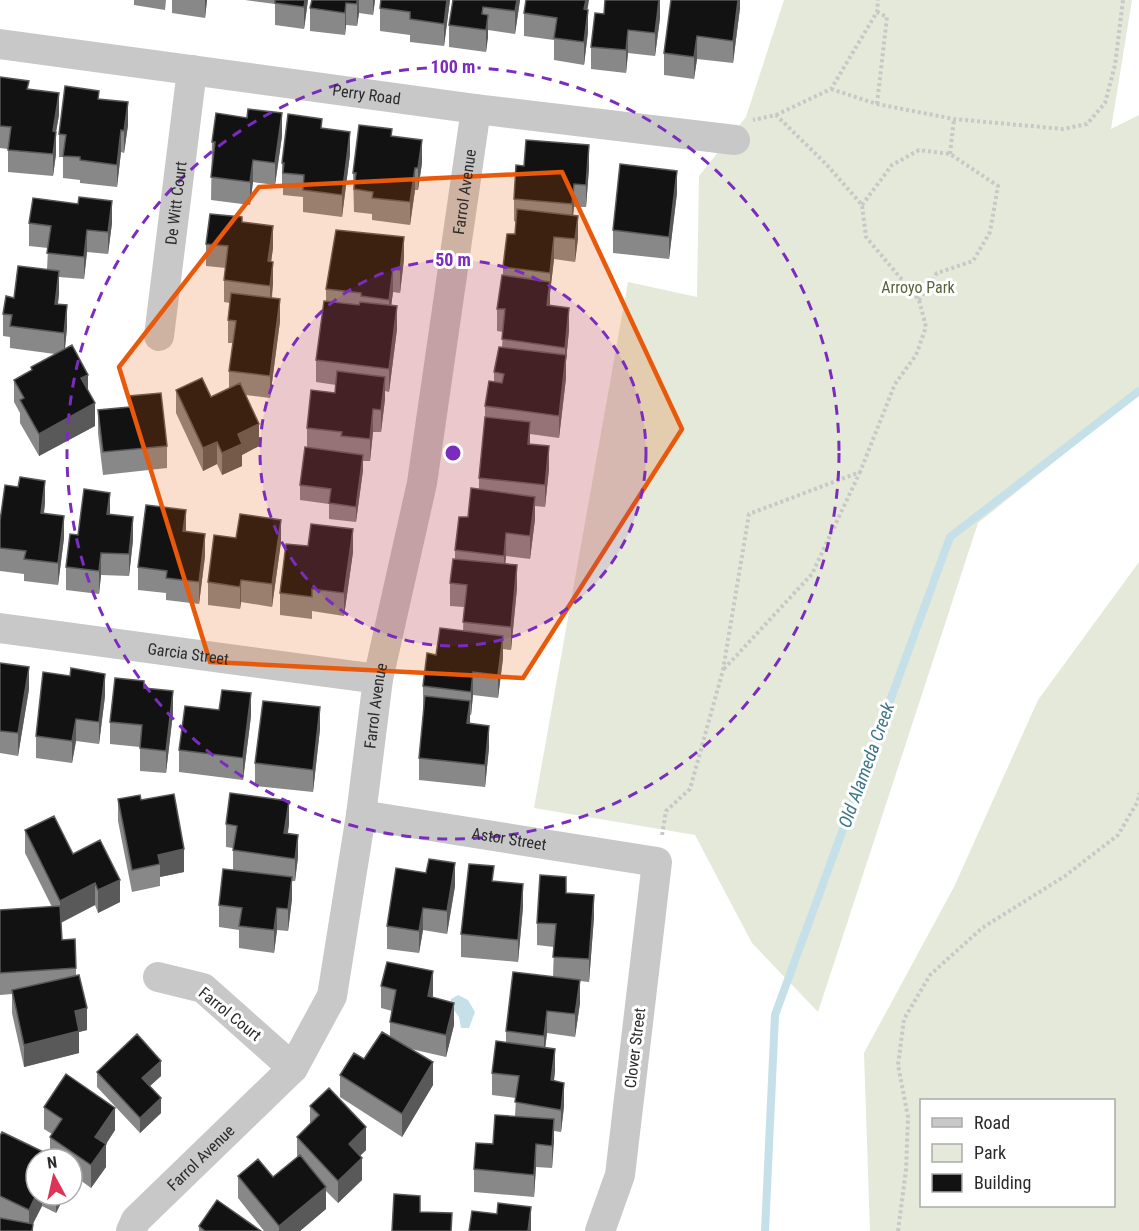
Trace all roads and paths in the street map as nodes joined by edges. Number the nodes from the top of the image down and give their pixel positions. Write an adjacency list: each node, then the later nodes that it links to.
1 (878, 0): 3 (path)
2 (1123, 0): 10 (path)
3 (877, 12): 6 (path); 7 (path)
4 (0, 44): 5 (street, Perry Road)
5 (192, 70): 8 (street, Perry Road); 15 (street, De Witt Court)
6 (831, 89): 7 (path); 9 (path)
7 (877, 104): 10 (path)
8 (476, 109): 11 (street, Perry Road); 19 (street, Farrol Avenue)
9 (776, 115): 11 (path); 13 (path)
10 (954, 119): 12 (path)
11 (741, 131)
12 (950, 154): 13 (path); 14 (path)
13 (862, 205): 14 (path)
14 (919, 300): 16 (path)
15 (159, 336)
16 (860, 472): 18 (path); 18 (path)
17 (0, 628): 19 (street, Garcia Street)
18 (723, 670): 22 (path)
19 (378, 679): 21 (street, Farrol Avenue)
20 (1139, 793): 27 (path)
21 (361, 815): 22 (street, Astor Street); 24 (street, Farrol Avenue)
22 (657, 862): 26 (street, Clover Street)
23 (158, 977): 24 (street, Farrol Court)
24 (293, 1068): 25 (street, Farrol Avenue)
25 (131, 1231)
26 (600, 1231)
27 (898, 1231)

